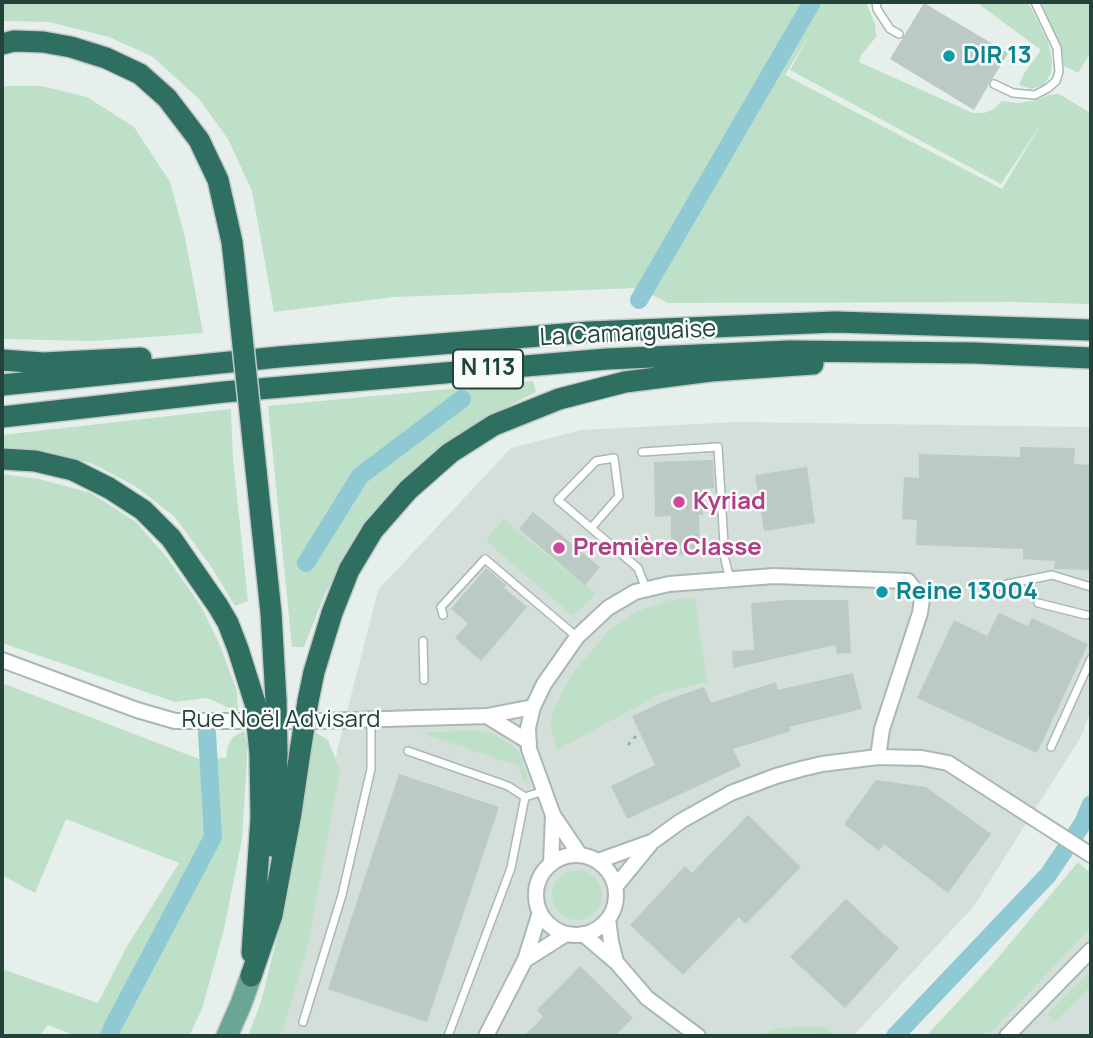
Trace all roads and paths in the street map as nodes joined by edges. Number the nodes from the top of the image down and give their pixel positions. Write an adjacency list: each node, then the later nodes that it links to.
1 (876, 2): 3 (lane)
2 (1035, 2): 5 (lane)
3 (899, 34)
4 (2, 44): 28 (highway, bridge)
5 (994, 84)
6 (1091, 330): 8 (highway, La Camarguaise / N 113)
7 (975, 353): 9 (highway, La Camarguaise / N 113); 12 (highway, La Camarguaise / N 113); 54 (highway, bridge)
8 (279, 357): 10 (highway); 11 (highway, La Camarguaise / N 113)
9 (1091, 358)
10 (2, 360)
11 (2, 386)
12 (2, 417)
13 (642, 452): 16 (lane)
14 (2, 459): 28 (highway)
15 (592, 527): 15 (lane); 19 (lane)
16 (730, 580): 19 (street); 37 (street)
17 (1091, 587): 18 (lane)
18 (988, 588)
19 (647, 589): 23 (street)
20 (1038, 603): 22 (lane)
21 (443, 615): 23 (lane)
22 (1086, 615)
23 (577, 637): 29 (street)
24 (424, 641): 27 (lane)
25 (1091, 659): 35 (lane)
26 (2, 660): 31 (street, Rue Noël Advisard)
27 (424, 680)
28 (265, 701): 54 (highway, bridge)
29 (533, 706): 30 (street, Rue Noël Advisard); 33 (street)
30 (487, 716): 31 (street, Rue Noël Advisard); 33 (street)
31 (371, 721): 55 (lane)
32 (640, 733): 34 (path)
33 (529, 742): 38 (street)
34 (628, 745)
35 (1051, 747)
36 (408, 751): 39 (lane)
37 (878, 757): 41 (street); 43 (street)
38 (544, 791): 39 (lane); 40 (street)
39 (525, 797): 57 (lane)
40 (553, 815): 42 (street); 45 (street)
41 (652, 842): 44 (street); 46 (street)
42 (580, 855): 44 (street); 45 (street)
43 (1091, 855)
44 (598, 861): 46 (street)
45 (551, 864): 47 (street)
46 (615, 887): 48 (street)
47 (540, 912): 49 (street); 52 (street)
48 (608, 919): 50 (street); 53 (street)
49 (566, 934): 50 (street); 52 (street)
50 (583, 934): 53 (street)
51 (1091, 950): 60 (street)
52 (525, 960): 58 (street)
53 (617, 963): 59 (street)
54 (251, 976): 56 (main road)
55 (303, 1022)
56 (227, 1036)
57 (448, 1036)
58 (486, 1036)
59 (698, 1036)
60 (1007, 1036)

